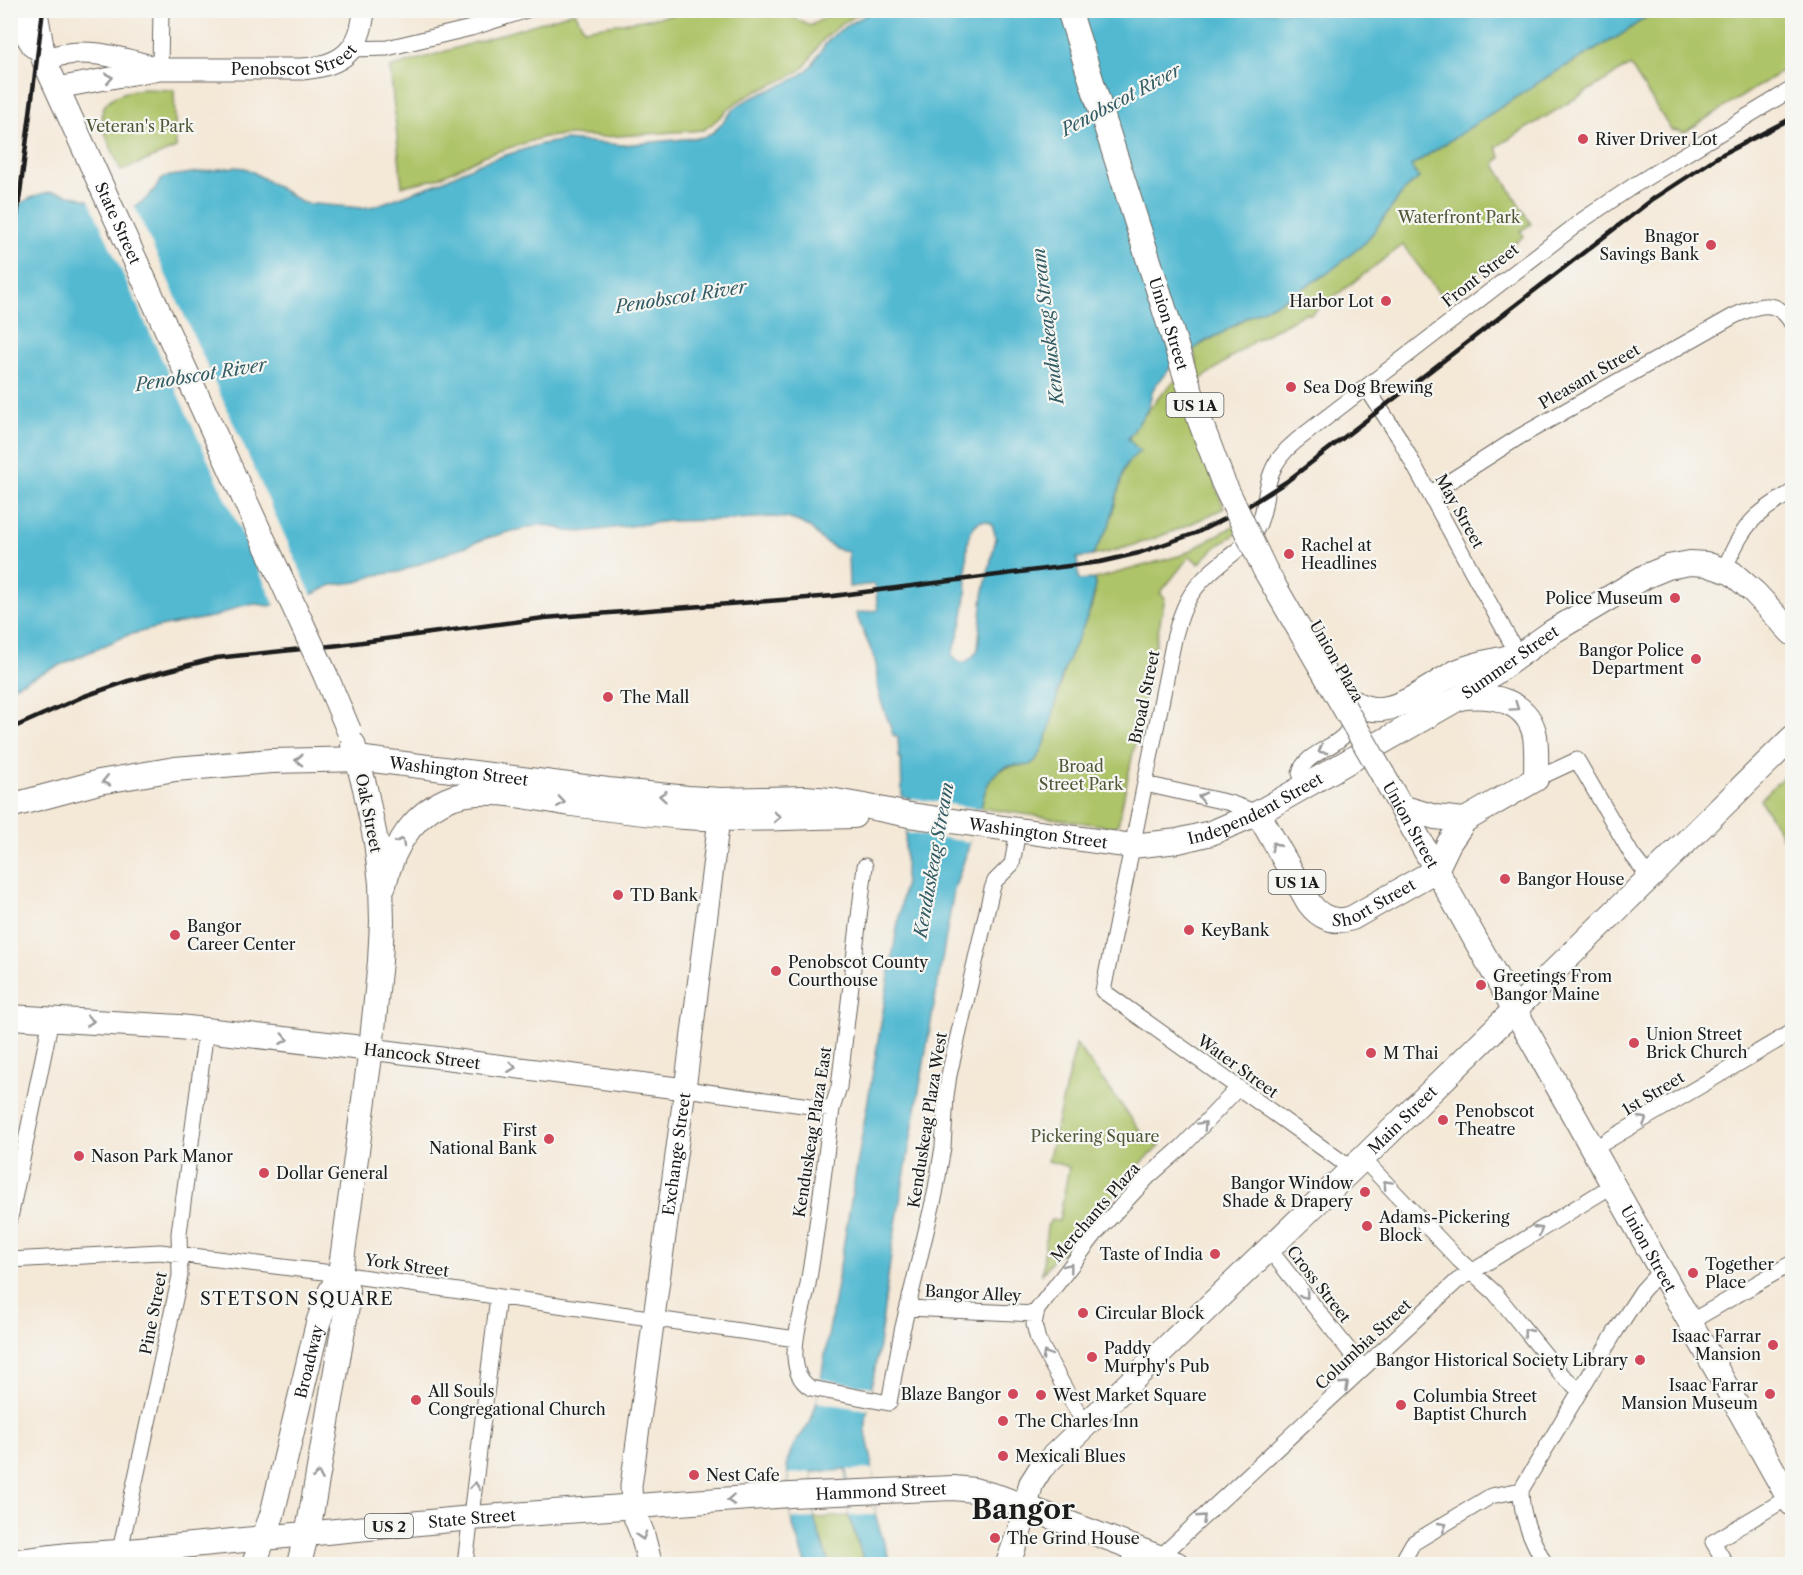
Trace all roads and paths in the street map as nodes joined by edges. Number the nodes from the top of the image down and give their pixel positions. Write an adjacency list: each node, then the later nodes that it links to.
1 (16, 10): 8 (main road, State Street)
2 (35, 10): 8 (main road, State Street)
3 (161, 10): 9 (street)
4 (364, 10): 7 (street)
5 (527, 10): 7 (street, Penobscot Street)
6 (1069, 10): 21 (main road, Union Street / US 1A, bridge)
7 (352, 49): 9 (street, Penobscot Street)
8 (44, 60): 9 (street); 10 (main road, State Street)
9 (160, 69): 10 (street, one-way to 9)
10 (57, 88): 13 (main road, State Street)
11 (1792, 89): 14 (street, Front Street)
12 (1792, 324): 16 (street, Pleasant Street)
13 (192, 384): 25 (main road, Oak Street, bridge)
14 (1366, 387): 16 (street, May Street); 17 (street, Front Street)
15 (1792, 492): 18 (street)
16 (1430, 494): 20 (street, May Street)
17 (1247, 542): 27 (street, Broad Street); 28 (street, Union Plaza, one-way to 28)
18 (1724, 569): 19 (main road, US 1A); 20 (main road, Summer Street / US 1A)
19 (1792, 633)
20 (1518, 655): 21 (main road, US 1A, bridge); 22 (main road, Summer Street / US 1A)
21 (1328, 679): 30 (main road, Union Street / US 1A, bridge)
22 (1459, 698): 24 (main road, Summer Street / US 1A); 26 (main road, one-way to 26)
23 (1792, 738): 38 (main road, Main Street)
24 (1369, 750): 28 (main road, Independent Street / US 1A)
25 (358, 759): 29 (main road, Washington Street, one-way to 29); 31 (main road, Washington Street, one-way to 25); 39 (main road, Oak Street)
26 (1536, 779): 33 (main road); 38 (street)
27 (1145, 784): 32 (street, one-way to 27); 35 (street, Broad Street)
28 (1305, 786): 32 (main road, Independent Street / US 1A)
29 (10, 806)
30 (1401, 807): 33 (main road); 37 (main road, Union Street / US 1A)
31 (720, 809): 34 (main road, Washington Street); 39 (main road, Washington Street, one-way to 31); 48 (street, Exchange Street)
32 (1258, 813): 35 (main road, Independent Street); 37 (main road, Short Street / US 1A, one-way to 32)
33 (1465, 820): 37 (main road)
34 (1018, 831): 35 (main road, Washington Street); 62 (street, Kenduskeag Plaza West)
35 (1132, 846): 40 (street, Broad Street)
36 (865, 866): 49 (street, Kenduskeag Plaza East)
37 (1436, 870): 41 (main road, Union Street)
38 (1650, 878): 41 (main road, Main Street)
39 (382, 897): 46 (main road, Oak Street)
40 (1103, 992): 47 (street, Water Street)
41 (1514, 1009): 50 (main road, Union Street); 51 (main road, Main Street)
42 (10, 1017): 43 (main road, Hancock Street)
43 (51, 1019): 44 (main road, Hancock Street, one-way to 44); 53 (street)
44 (206, 1030): 46 (main road, Hancock Street, one-way to 46); 55 (street, Pine Street)
45 (1792, 1032): 50 (street, 1st Street, one-way to 45)
46 (371, 1049): 48 (street, Hancock Street, one-way to 48); 60 (main road, Oak Street)
47 (1238, 1088): 51 (street, Water Street); 63 (street, Merchants Plaza, one-way to 47)
48 (685, 1089): 49 (street, Hancock Street); 64 (street, Exchange Street)
49 (832, 1109): 66 (street, Kenduskeag Plaza East)
50 (1593, 1149): 52 (main road, Union Street)
51 (1357, 1164): 54 (main road, Main Street); 59 (street, Water Street, one-way to 51)
52 (1613, 1185): 58 (main road, Union Street); 59 (street, Columbia Street, one-way to 52)
53 (10, 1218)
54 (1269, 1249): 67 (street, Cross Street, one-way to 67); 70 (main road, Main Street)
55 (180, 1254): 56 (street, York Street); 60 (street, York Street); 80 (street, Pine Street)
56 (10, 1260)
57 (1792, 1263): 65 (street)
58 (1661, 1270): 65 (main road, Union Street); 69 (street)
59 (1471, 1271): 67 (street, Columbia Street); 69 (street, Water Street, one-way to 59)
60 (340, 1274): 61 (street, York Street); 77 (main road, Broadway, one-way to 60); 78 (main road, Broadway)
61 (498, 1297): 64 (street, York Street); 76 (street, one-way to 61)
62 (908, 1308): 63 (street, Bangor Alley); 68 (street, Kenduskeag Plaza West)
63 (1035, 1314): 70 (street, one-way to 63)
64 (655, 1320): 66 (street, York Street); 75 (street, Exchange Street)
65 (1690, 1322): 73 (main road, Union Street)
66 (796, 1339): 68 (street, Kenduskeag Plaza East)
67 (1363, 1368): 81 (street, Columbia Street, one-way to 67)
68 (819, 1390)
69 (1580, 1391): 71 (street)
70 (1084, 1425): 74 (main road, Main Street)
71 (1521, 1490): 88 (street, one-way to 71); 89 (street)
72 (801, 1495): 74 (main road, Hammond Street / US 2); 75 (main road, State Street / US 2, one-way to 75)
73 (1791, 1499): 90 (street)
74 (1025, 1507): 79 (main road, Hammond Street / US 2); 87 (main road, Main Street)
75 (632, 1508): 76 (main road, State Street / US 2); 86 (main road, one-way to 86)
76 (471, 1518): 77 (main road, State Street / US 2); 85 (street)
77 (308, 1533): 78 (main road, State Street / US 2); 84 (main road, Broadway)
78 (264, 1538): 80 (main road, State Street / US 2); 83 (main road, Broadway)
79 (1132, 1556): 81 (main road, Hammond Street / US 2)
80 (118, 1558): 82 (main road, State Street / US 2)
81 (1168, 1561)
82 (10, 1562)
83 (254, 1564)
84 (299, 1564)
85 (465, 1564)
86 (650, 1564)
87 (1008, 1564)
88 (1401, 1564)
89 (1545, 1564)
90 (1726, 1564)

